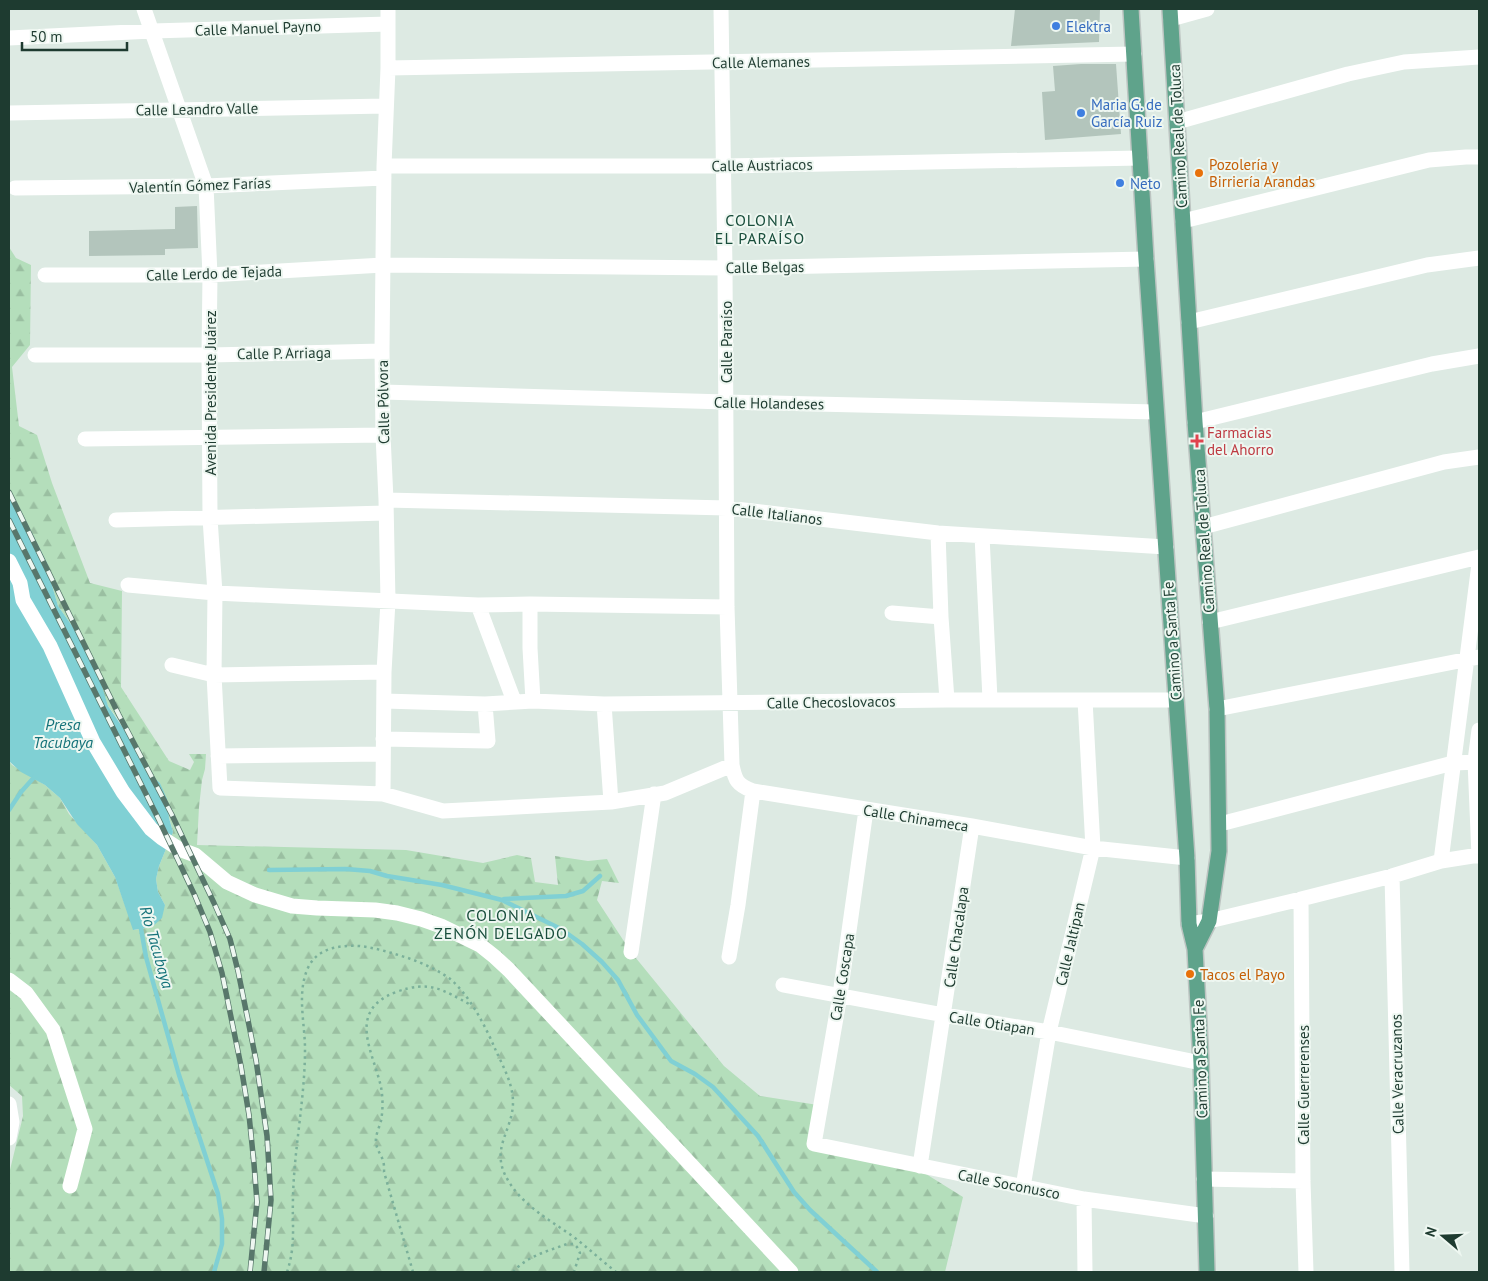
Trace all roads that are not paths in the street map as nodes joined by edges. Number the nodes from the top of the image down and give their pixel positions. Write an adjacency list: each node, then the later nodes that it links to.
1 (144, 9): 8 (street, Avenida Presidente Juárez)
2 (388, 9): 7 (street, Calle Pólvora)
3 (721, 9): 12 (street, Calle Paraíso)
4 (1132, 9): 10 (main road, Camino a Santa Fe)
5 (1207, 9): 6 (street)
6 (1171, 14): 17 (main road, Camino Real de Toluca)
7 (388, 24): 8 (street, Calle Manuel Payno); 13 (street, Calle Pólvora)
8 (152, 31): 9 (street, Calle Manuel Payno); 15 (street, Avenida Presidente Juárez)
9 (9, 38)
10 (1134, 54): 12 (street, Calle Alemanes); 19 (main road, Camino a Santa Fe)
11 (1479, 57): 17 (street)
12 (722, 63): 13 (street, Calle Alemanes); 20 (street, Calle Paraíso)
13 (388, 68): 14 (street, Calle Pólvora)
14 (386, 106): 15 (street, Calle Leandro Valle); 21 (street, Calle Pólvora)
15 (180, 110): 16 (street, Calle Leandro Valle); 22 (street, Avenida Presidente Juárez)
16 (9, 113)
17 (1177, 122): 24 (main road, Camino Real de Toluca)
18 (1479, 157): 24 (street)
19 (1140, 158): 20 (street, Calle Austriacos); 26 (main road, Camino a Santa Fe)
20 (724, 166): 21 (street, Calle Austriacos); 28 (street, Calle Paraíso)
21 (384, 172): 22 (street, Valentín Gómez Farías); 27 (street, Calle Pólvora)
22 (206, 186): 23 (street, Valentín Gómez Farías); 30 (street, Avenida Presidente Juárez)
23 (15, 188)
24 (1183, 221): 31 (main road, Camino Real de Toluca)
25 (1479, 258): 31 (street)
26 (1146, 259): 28 (street, Calle Belgas); 38 (main road, Camino a Santa Fe)
27 (383, 265): 28 (street, Calle Belgas); 30 (street, Calle Lerdo de Tejada); 32 (street, Calle Pólvora)
28 (725, 268): 37 (street, Calle Paraíso)
29 (45, 275): 30 (street, Calle Lerdo de Tejada)
30 (210, 275): 34 (street, Avenida Presidente Juárez)
31 (1189, 322): 39 (main road, Camino Real de Toluca)
32 (382, 351): 34 (street, Calle P. Arriaga); 36 (street, Calle Pólvora)
33 (35, 354): 34 (street, Calle P. Arriaga)
34 (208, 355): 41 (street, Avenida Presidente Juárez)
35 (1479, 356): 39 (street)
36 (383, 392): 37 (street, Calle Holandeses); 40 (street, Calle Pólvora)
37 (726, 402): 38 (street, Calle Holandeses); 45 (street, Calle Paraíso)
38 (1156, 412): 51 (main road, Camino a Santa Fe)
39 (1194, 422): 48 (main road, Camino Real de Toluca)
40 (383, 435): 41 (street); 44 (street, Calle Pólvora)
41 (210, 437): 42 (street); 46 (street, Avenida Presidente Juárez)
42 (85, 439)
43 (1479, 458): 48 (street)
44 (386, 506): 45 (street, Calle Italianos); 46 (street, Calle Italianos); 57 (street, Calle Pólvora)
45 (727, 508): 49 (street, Calle Italianos); 60 (street, Calle Paraíso)
46 (210, 518): 47 (street, Calle Italianos); 56 (street, Avenida Presidente Juárez)
47 (116, 520)
48 (1203, 527): 63 (main road, Camino Real de Toluca)
49 (938, 533): 50 (street, Calle Italianos); 62 (street)
50 (982, 536): 51 (street, Calle Italianos); 68 (street)
51 (1166, 547): 71 (main road, Camino a Santa Fe)
52 (1479, 557): 63 (street)
53 (9, 561): 119 (street)
54 (1479, 564): 64 (street)
55 (128, 585): 56 (street)
56 (215, 594): 57 (street); 67 (street, Avenida Presidente Juárez)
57 (388, 601): 59 (street); 66 (street, Calle Pólvora)
58 (530, 604): 59 (street); 60 (street); 74 (street)
59 (478, 605): 73 (street)
60 (727, 607): 75 (street, Calle Paraíso)
61 (892, 613): 62 (street)
62 (941, 617): 69 (street)
63 (1210, 622): 78 (main road, Camino Real de Toluca)
64 (1473, 658): 78 (street); 83 (street)
65 (172, 665): 67 (street)
66 (384, 672): 67 (street); 72 (street, Calle Pólvora)
67 (214, 675): 81 (street, Avenida Presidente Juárez)
68 (990, 699): 69 (street, Calle Checoslovacos); 70 (street, Calle Checoslovacos)
69 (947, 700): 75 (street, Calle Checoslovacos)
70 (1085, 700): 71 (street, Calle Checoslovacos); 92 (street, Calle Jaltipan)
71 (1176, 700): 94 (main road, Camino a Santa Fe)
72 (384, 701): 76 (street, Calle Checoslovacos); 80 (street, Calle Pólvora)
73 (514, 701): 74 (street, Calle Checoslovacos); 76 (street, Calle Checoslovacos)
74 (533, 701): 77 (street, Calle Checoslovacos)
75 (729, 703): 77 (street, Calle Checoslovacos); 84 (street, Calle Paraíso)
76 (485, 704): 80 (street)
77 (604, 704): 88 (street)
78 (1217, 709): 90 (main road, Camino Real de Toluca)
79 (1479, 730): 82 (street)
80 (383, 746): 81 (street); 86 (street, Calle Pólvora)
81 (218, 756): 86 (street, Avenida Presidente Juárez)
82 (1477, 762): 83 (street); 93 (street)
83 (1453, 763): 90 (street); 95 (street)
84 (732, 765): 85 (street); 87 (street)
85 (752, 791): 89 (street, Calle Chinameca); 102 (street)
86 (383, 794): 88 (street)
87 (660, 794): 88 (street); 101 (street)
88 (611, 802)
89 (866, 810): 91 (street, Calle Chinameca); 105 (street, Calle Coscapa)
90 (1220, 824): 98 (main road, Camino Real de Toluca)
91 (972, 826): 92 (street, Calle Chinameca); 106 (street, Calle Chacalapa)
92 (1093, 848): 94 (street, Calle Chinameca); 107 (street, Calle Jaltipan)
93 (1479, 855): 95 (street)
94 (1187, 858): 99 (main road, Camino a Santa Fe)
95 (1441, 861): 96 (street)
96 (1392, 876): 97 (street); 123 (street, Calle Veracruzanos)
97 (1301, 899): 98 (street); 114 (street, Calle Guerrerenses)
98 (1209, 921): 99 (street); 100 (main road, Camino Real de Toluca)
99 (1190, 924): 100 (main road, Camino a Santa Fe)
100 (1195, 949): 108 (main road, Camino a Santa Fe)
101 (631, 952)
102 (729, 957)
103 (9, 980): 115 (street)
104 (783, 985): 105 (street, Calle Otiapan)
105 (840, 995): 106 (street, Calle Otiapan); 111 (street, Calle Coscapa)
106 (944, 1015): 107 (street, Calle Otiapan); 112 (street, Calle Chacalapa)
107 (1049, 1032): 108 (street, Calle Otiapan); 116 (street, Calle Jaltipan)
108 (1201, 1063): 113 (main road, Camino a Santa Fe)
109 (9, 1104): 110 (street)
110 (9, 1138)
111 (814, 1144): 112 (street, Calle Soconusco)
112 (920, 1166): 116 (street, Calle Soconusco)
113 (1204, 1179): 114 (street); 118 (main road, Camino a Santa Fe)
114 (1303, 1181): 122 (street, Calle Guerrerenses)
115 (70, 1186)
116 (1023, 1187): 117 (street, Calle Soconusco)
117 (1084, 1199): 118 (street, Calle Soconusco); 120 (street)
118 (1206, 1216): 121 (main road, Camino a Santa Fe)
119 (790, 1272)
120 (1085, 1272)
121 (1207, 1272)
122 (1306, 1272)
123 (1402, 1272)

